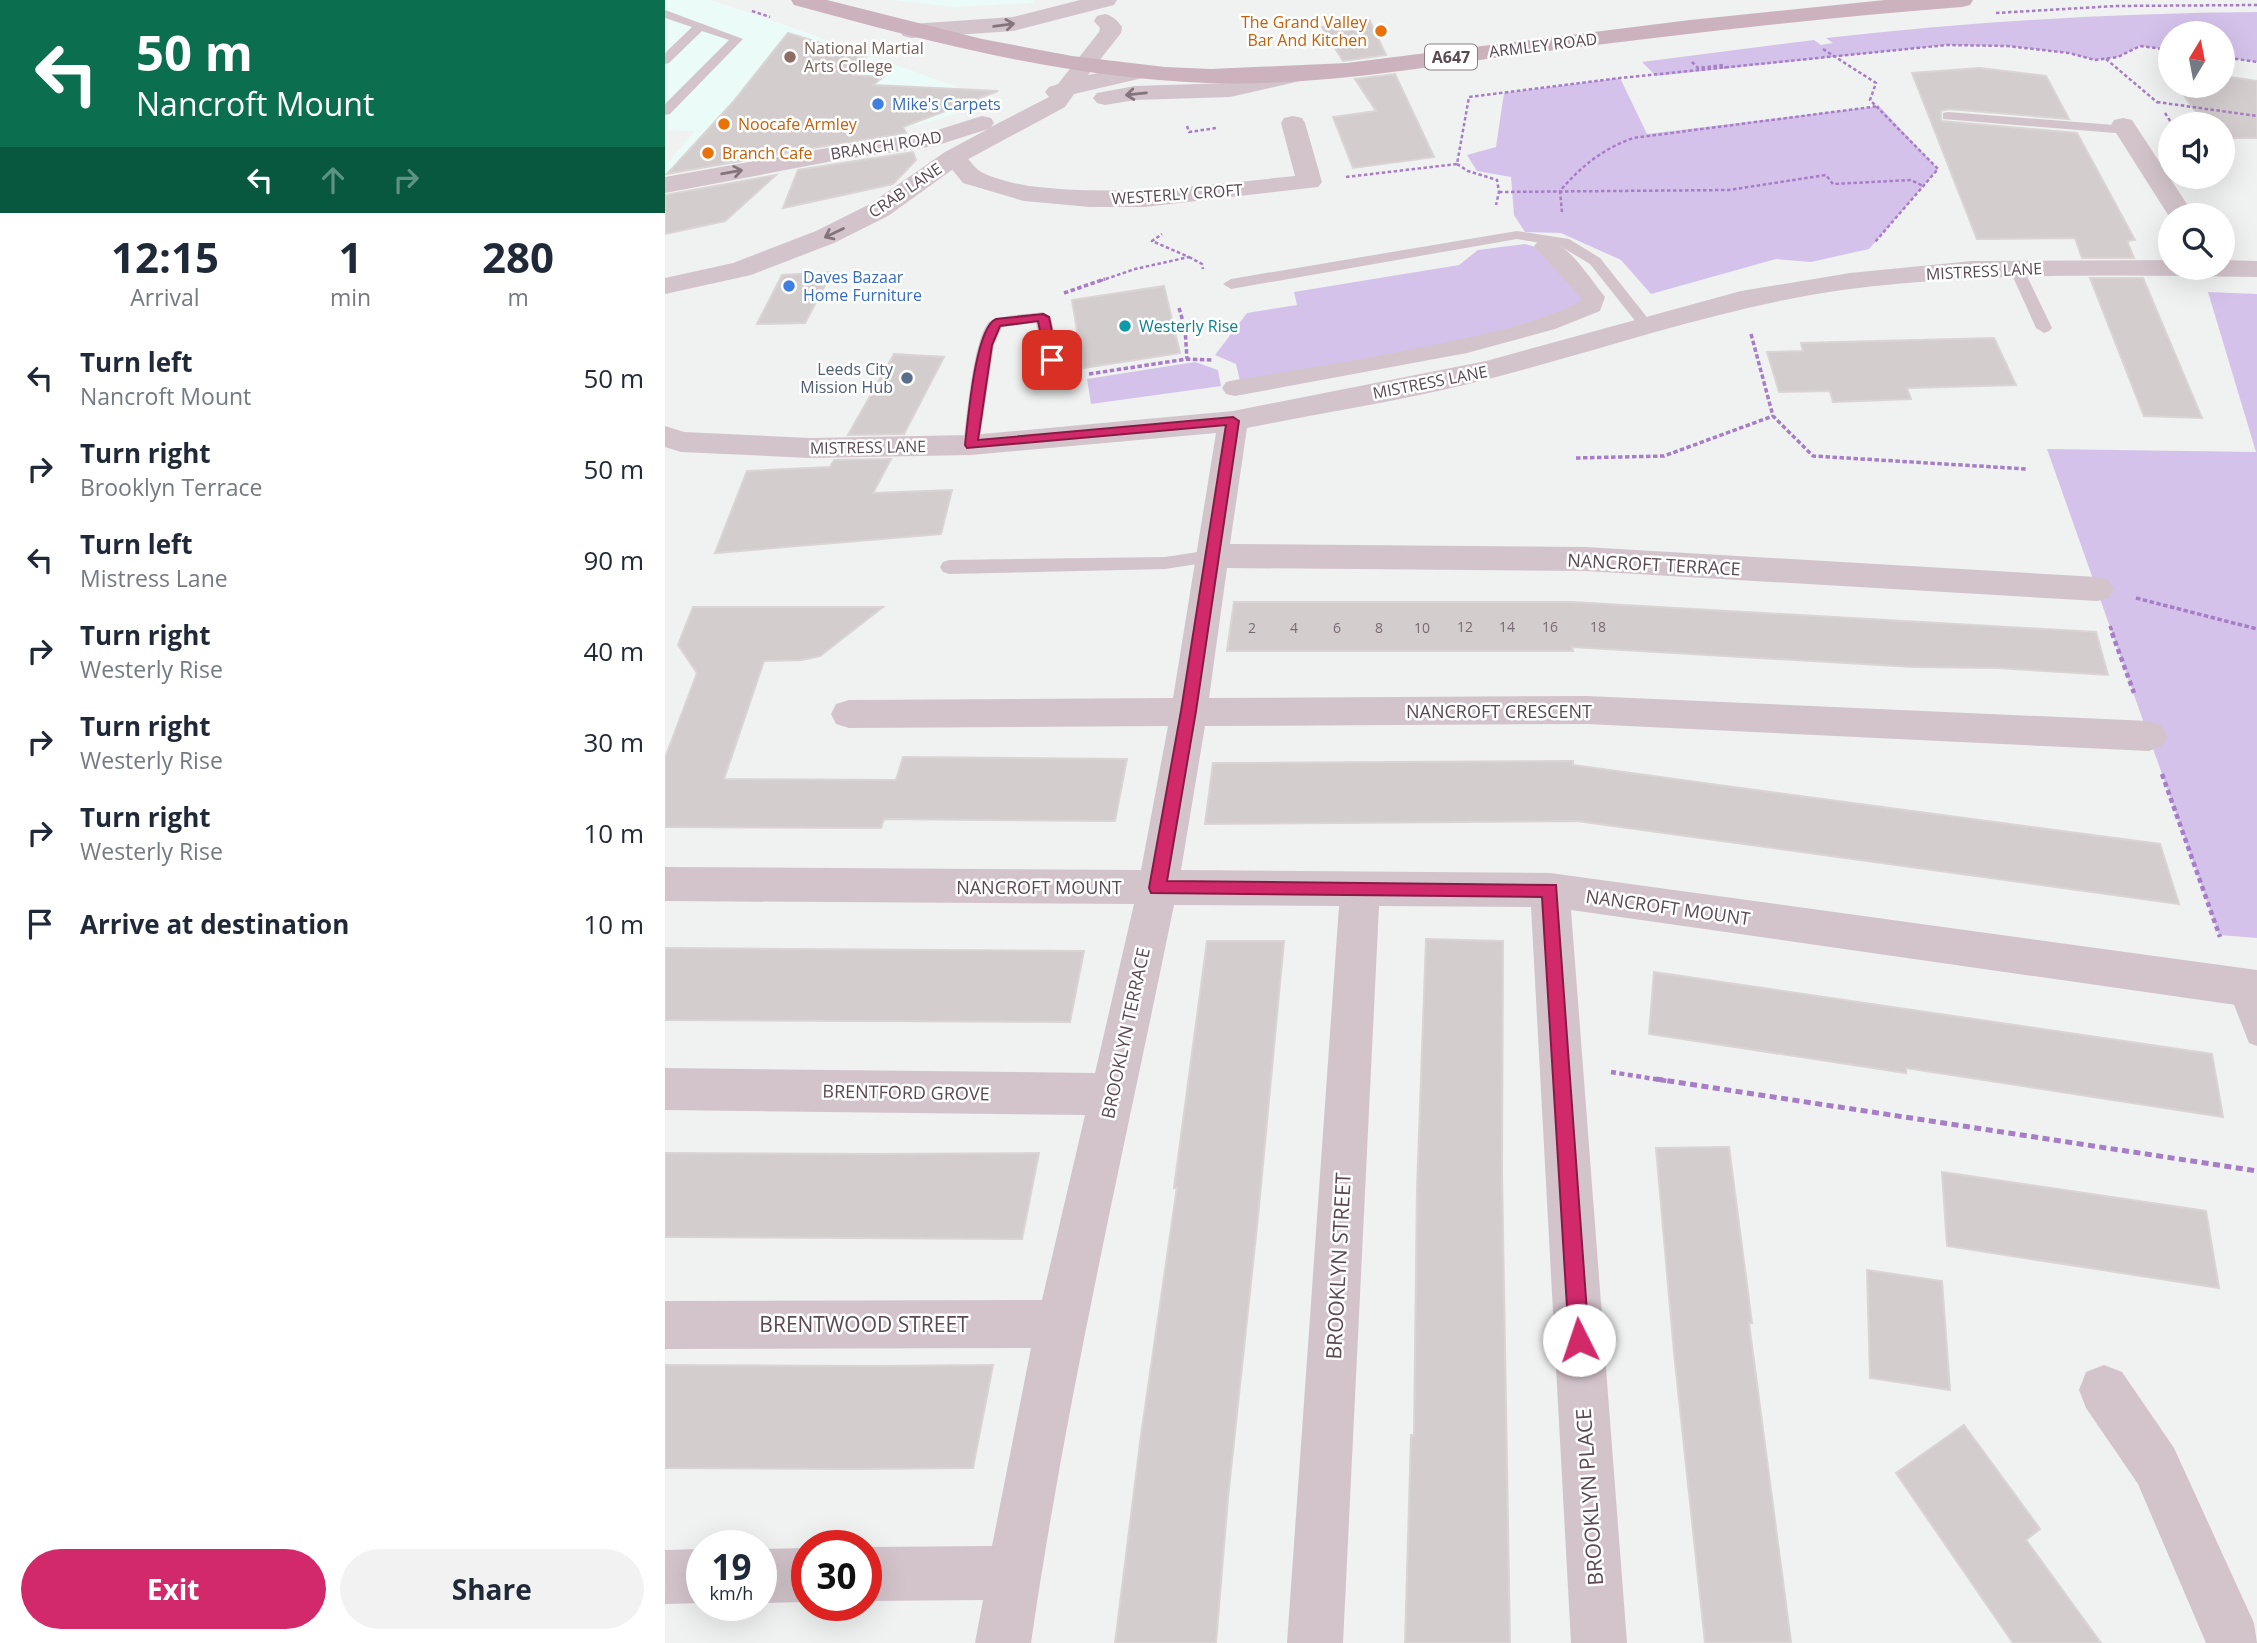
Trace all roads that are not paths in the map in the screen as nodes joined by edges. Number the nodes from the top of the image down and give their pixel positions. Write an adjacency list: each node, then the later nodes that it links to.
1 (802, 0): 7 (main road, A647)
2 (1119, 0): 4 (street)
3 (1962, 0): 12 (main road, ARMLEY ROAD / A647)
4 (1105, 10): 7 (street, one-way to 4); 8 (street); 10 (street, CRAB LANE)
5 (665, 14): 6 (lane)
6 (699, 26): 9 (lane); 14 (lane)
7 (911, 31): 8 (main road, A647)
8 (989, 49): 10 (main road, A647)
9 (665, 60)
10 (1082, 66): 11 (main road, ARMLEY ROAD / A647); 13 (street, CRAB LANE)
11 (1139, 72): 12 (main road, ARMLEY ROAD / A647); 13 (street)
12 (1301, 74): 13 (street, one-way to 13)
13 (1062, 95): 18 (street, CRAB LANE)
14 (665, 111)
15 (1948, 116): 17 (lane)
16 (1293, 123): 18 (street, WESTERLY CROFT)
17 (2125, 128): 20 (street)
18 (951, 146): 19 (street, BRANCH ROAD, one-way to 18); 27 (street, CRAB LANE, one-way to 27)
19 (665, 185)
20 (2173, 203)
21 (1546, 246): 31 (street)
22 (2016, 268): 23 (street, MISTRESS LANE); 28 (street, MISTRESS LANE); 29 (lane)
23 (2158, 268)
24 (2235, 268): 25 (street)
25 (2257, 269)
26 (1231, 284): 28 (lane)
27 (665, 286)
28 (1646, 324): 31 (street, MISTRESS LANE)
29 (2044, 328)
30 (1056, 381): 33 (lane)
31 (1234, 404): 33 (street, MISTRESS LANE); 35 (street, BROOKLYN TERRACE)
32 (673, 439): 33 (street, MISTRESS LANE); 34 (street)
33 (971, 445)
34 (665, 469)
35 (1211, 556): 36 (lane); 37 (street, NANCROFT TERRACE); 38 (street, BROOKLYN TERRACE)
36 (949, 567)
37 (2097, 589)
38 (1189, 711): 39 (street, NANCROFT CRESCENT); 40 (street, NANCROFT CRESCENT); 42 (street, BROOKLYN TERRACE)
39 (849, 714)
40 (2149, 736)
41 (665, 884): 42 (street, NANCROFT MOUNT)
42 (1157, 888): 43 (street, NANCROFT MOUNT); 48 (street, BROOKLYN TERRACE)
43 (1360, 888): 44 (street, NANCROFT MOUNT); 57 (street, BROOKLYN STREET)
44 (1550, 890): 45 (street, NANCROFT MOUNT); 58 (street, BROOKLYN PLACE)
45 (2248, 988): 46 (lane)
46 (2257, 1035)
47 (683, 1089): 48 (street, BRENTFORD GROVE)
48 (1111, 1094): 49 (street, BROOKLYN TERRACE)
49 (1062, 1324): 50 (street, BRENTWOOD STREET); 52 (street, BROOKLYN TERRACE)
50 (665, 1325)
51 (2103, 1390): 59 (street)
52 (1013, 1573): 53 (street); 56 (street, BROOKLYN TERRACE)
53 (882, 1574)
54 (686, 1576): 55 (street)
55 (665, 1577)
56 (1003, 1643)
57 (1315, 1643)
58 (1599, 1643)
59 (2234, 1643)

